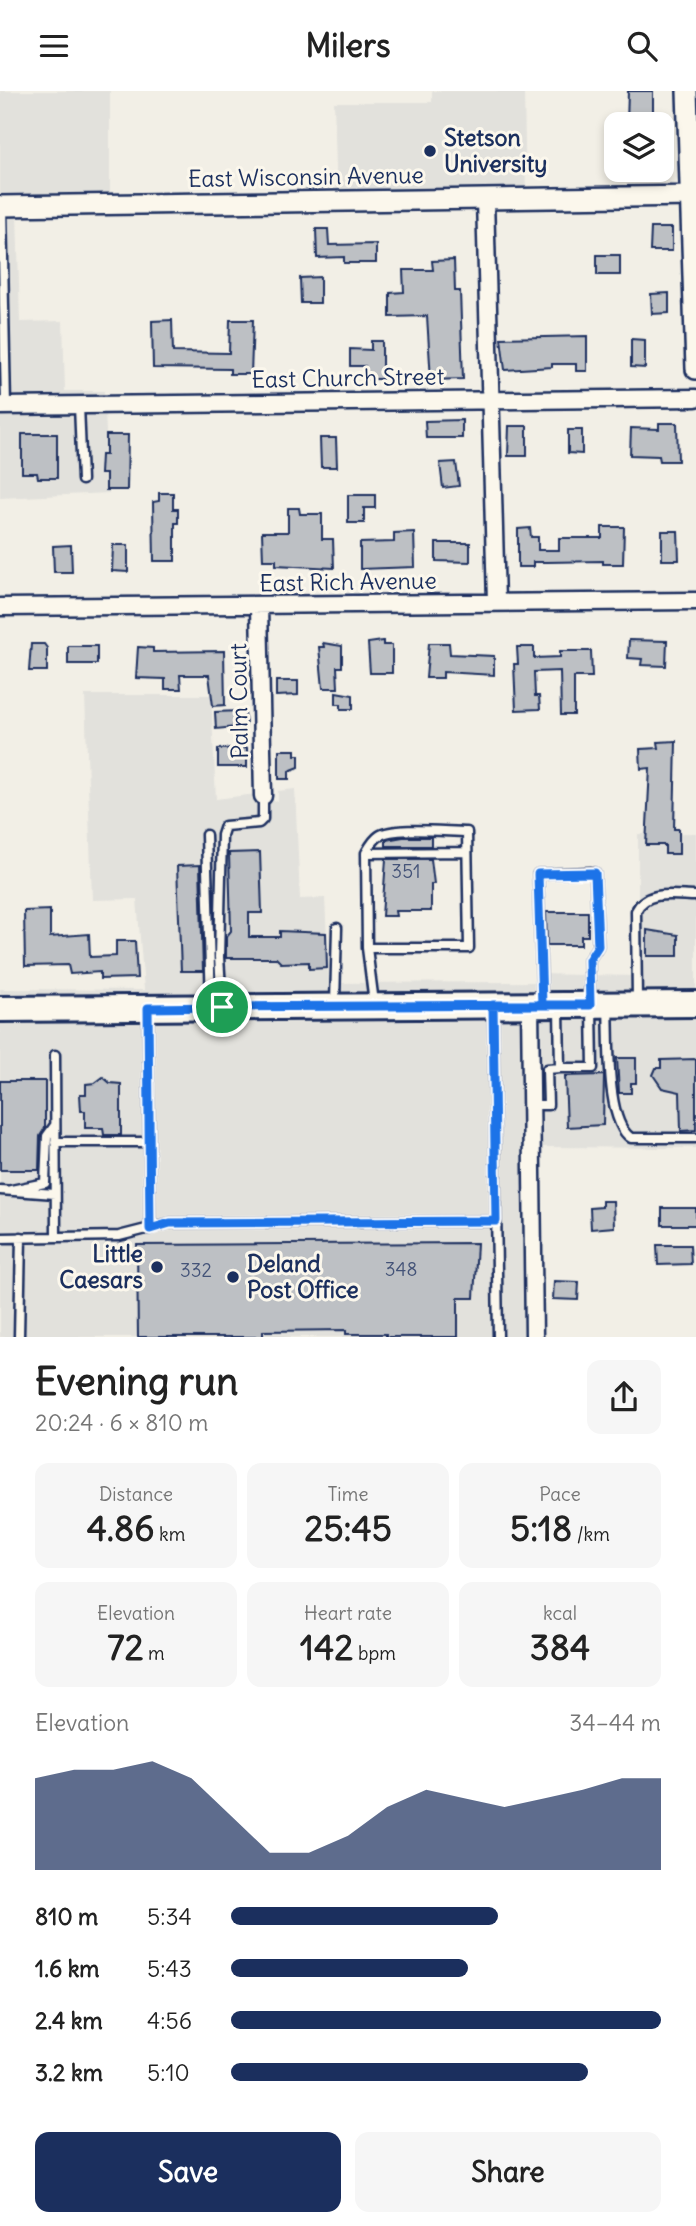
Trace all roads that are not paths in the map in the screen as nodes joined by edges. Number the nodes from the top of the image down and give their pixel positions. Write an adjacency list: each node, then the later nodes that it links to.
1 (687, 91): 2 (street)
2 (693, 196): 3 (street, East Wisconsin Avenue); 5 (street)
3 (485, 199): 4 (street, East Wisconsin Avenue); 7 (street)
4 (1, 207): 9 (lane)
5 (696, 369)
6 (696, 398): 7 (street, East Church Street)
7 (490, 399): 8 (street, East Church Street); 12 (street)
8 (79, 405): 9 (street, East Church Street); 10 (lane)
9 (3, 406)
10 (82, 480)
11 (696, 601): 12 (street, East Rich Avenue)
12 (496, 602): 13 (street, East Rich Avenue)
13 (259, 606): 14 (street, East Rich Avenue); 15 (street, Palm Court)
14 (0, 607)
15 (263, 796): 29 (lane)
16 (205, 835): 29 (lane)
17 (467, 852): 18 (lane); 18 (lane); 21 (lane)
18 (366, 853): 21 (lane)
19 (696, 896): 22 (lane)
20 (337, 928): 27 (lane)
21 (367, 948): 28 (lane)
22 (637, 1004): 23 (main road); 26 (main road)
23 (696, 1004)
24 (493, 1005): 25 (main road); 28 (main road); 42 (lane)
25 (544, 1005): 26 (main road); 26 (lane); 33 (lane); 34 (street)
26 (597, 1005): 33 (lane); 36 (lane)
27 (334, 1006): 28 (main road); 29 (main road)
28 (374, 1006)
29 (216, 1007): 30 (main road)
30 (148, 1008): 31 (main road); 38 (lane)
31 (0, 1009)
32 (54, 1055): 35 (lane)
33 (560, 1068): 34 (lane)
34 (531, 1105): 49 (street)
35 (55, 1125): 37 (lane); 40 (lane)
36 (696, 1138)
37 (55, 1142): 38 (lane); 41 (lane)
38 (148, 1142): 43 (lane)
39 (0, 1190): 40 (lane)
40 (10, 1190): 41 (lane)
41 (55, 1194): 46 (lane)
42 (496, 1221): 43 (lane); 48 (lane)
43 (150, 1229): 46 (lane)
44 (0, 1237): 45 (lane)
45 (21, 1237): 46 (lane); 47 (lane)
46 (56, 1237)
47 (19, 1337)
48 (498, 1337)
49 (534, 1337)

